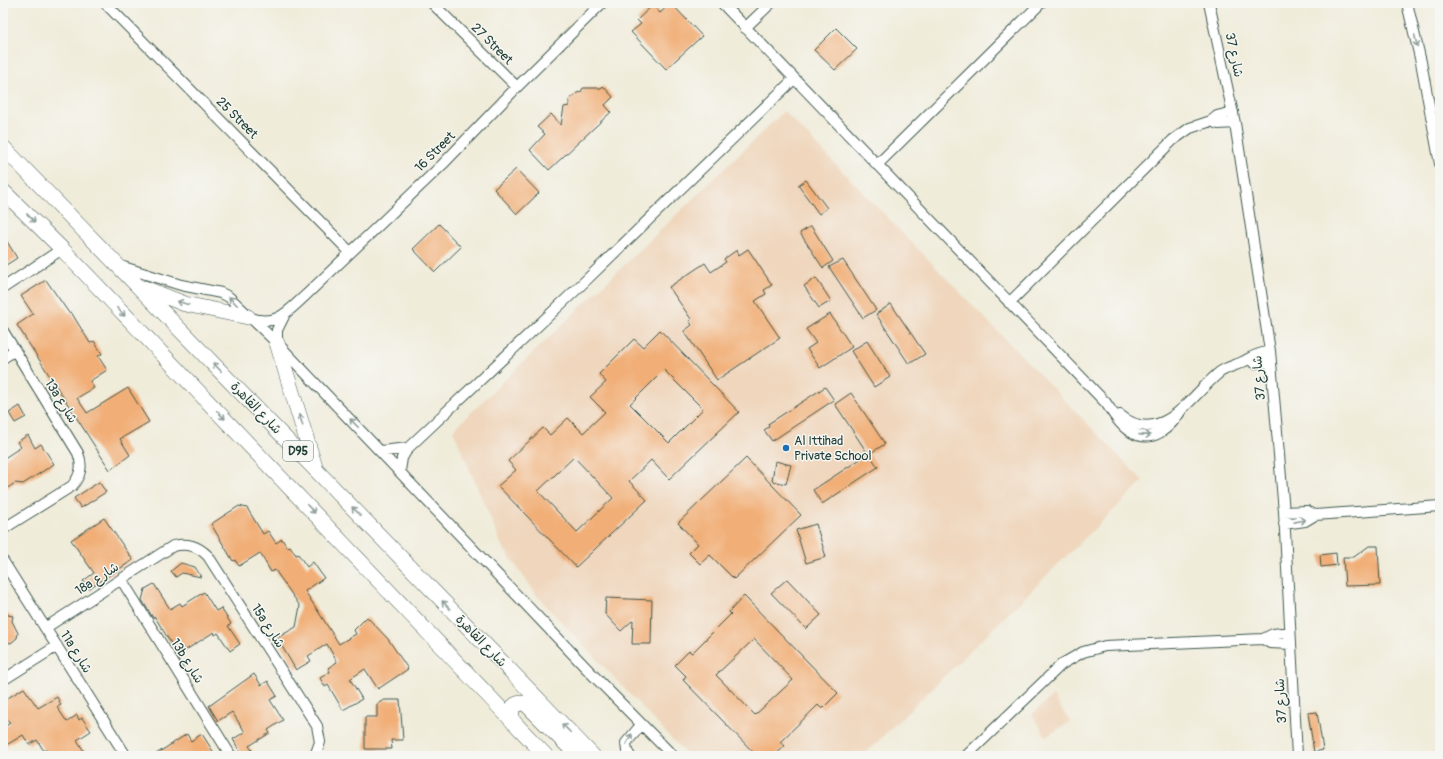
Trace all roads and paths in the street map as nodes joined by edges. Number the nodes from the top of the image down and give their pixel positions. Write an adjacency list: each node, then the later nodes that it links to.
1 (105, 3): 20 (street, 25 Street)
2 (432, 3): 11 (street, 27 Street)
3 (602, 3): 11 (street, 16 Street)
4 (722, 3): 9 (street)
5 (771, 3): 9 (street)
6 (1041, 3): 17 (street)
7 (1209, 3): 12 (street, شارع 37)
8 (1407, 3): 16 (street, one-way to 16)
9 (745, 28): 10 (street)
10 (794, 79): 17 (street); 34 (street)
11 (517, 87): 20 (street, 16 Street)
12 (1233, 112): 13 (street); 14 (street, شارع 37)
13 (1211, 121): 14 (street); 24 (street)
14 (1235, 123): 30 (street, شارع 37)
15 (3, 147): 21 (main road, شارع القاهرة / D95)
16 (1440, 164)
17 (877, 165): 24 (street)
18 (3, 191): 19 (main road, D95, one-way to 19)
19 (62, 249): 23 (street); 52 (main road, D95, one-way to 52)
20 (350, 252): 25 (street, 16 Street)
21 (117, 265): 22 (main road, شارع القاهرة / D95); 26 (street, one-way to 21)
22 (136, 285): 26 (main road, one-way to 22); 36 (main road, شارع القاهرة / D95, one-way to 22)
23 (3, 288)
24 (1009, 303): 32 (street)
25 (284, 316): 26 (street, 16 Street); 28 (street, 16 Street)
26 (248, 317): 28 (street)
27 (3, 332): 29 (street, 13a شارع)
28 (277, 343): 35 (street, one-way to 28); 36 (main road, one-way to 28)
29 (15, 350): 31 (street); 42 (street, 13a شارع)
30 (1270, 351): 32 (street); 33 (street, شارع 37)
31 (3, 358)
32 (1248, 359): 33 (street)
33 (1271, 362): 39 (street, شارع 37)
34 (408, 448): 35 (street); 37 (street)
35 (382, 451): 37 (street)
36 (316, 470): 59 (main road, شارع القاهرة / D95, one-way to 36)
37 (400, 472): 53 (street)
38 (1440, 506): 40 (street)
39 (1284, 512): 40 (street); 41 (street, شارع 37)
40 (1315, 515): 41 (street, one-way to 40)
41 (1284, 524): 47 (street, شارع 37)
42 (3, 529)
43 (163, 552): 45 (street, 18a شارع); 56 (street, 15a شارع)
44 (3, 561): 46 (street, 11a شارع)
45 (121, 579): 46 (street, 18a شارع); 55 (street, 13b شارع)
46 (45, 628): 50 (street, 11a شارع)
47 (1290, 632): 48 (street); 49 (street, شارع 37)
48 (1263, 639): 49 (street); 62 (street)
49 (1291, 644): 63 (street, شارع 37)
50 (57, 646): 51 (street); 54 (street, 11a شارع)
51 (3, 680)
52 (514, 722): 57 (main road, D95); 58 (main road)
53 (641, 724): 60 (street, one-way to 53); 61 (street)
54 (126, 756)
55 (231, 756)
56 (314, 756)
57 (546, 756)
58 (578, 756)
59 (593, 756)
60 (630, 756)
61 (672, 756)
62 (966, 756)
63 (1297, 756)

